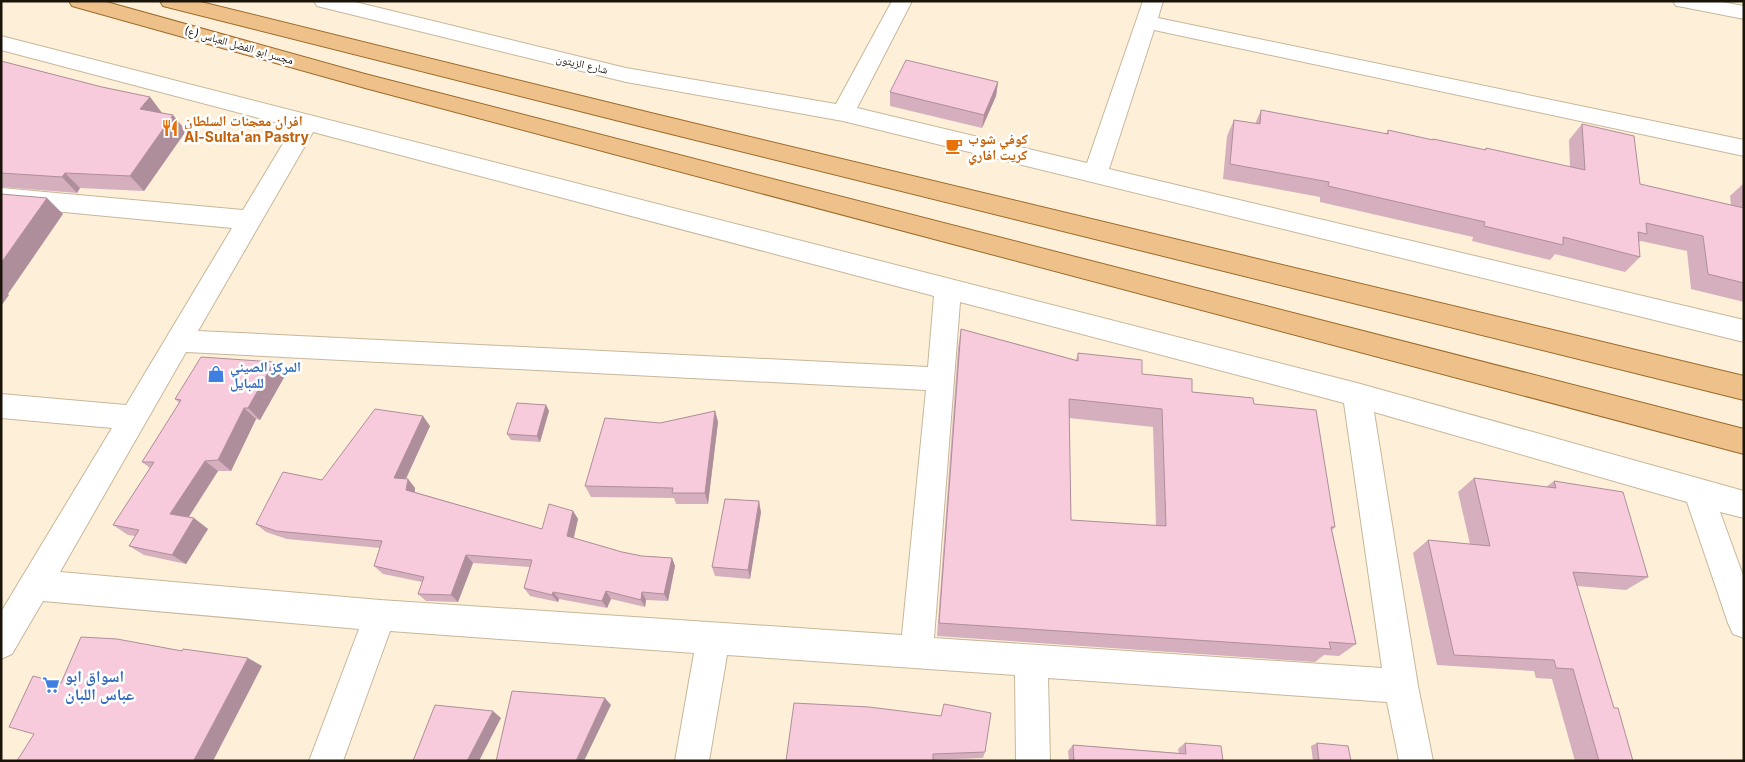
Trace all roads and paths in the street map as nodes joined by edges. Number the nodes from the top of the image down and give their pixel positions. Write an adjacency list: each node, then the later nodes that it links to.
1 (79, 1): 24 (main road, مجسر ابو الفضل العباس (ع))
2 (170, 1): 20 (main road, مجسر ابو الفضل العباس (ع))
3 (324, 1): 10 (street, شارع الزيتون)
4 (902, 1): 10 (street)
5 (1153, 1): 8 (street)
6 (1683, 1): 7 (street)
7 (1744, 13)
8 (1146, 22): 12 (street); 13 (street)
9 (1, 43): 11 (street)
10 (843, 113): 13 (street, شارع الزيتون)
11 (307, 122): 15 (street); 16 (street)
12 (1744, 148)
13 (1095, 175): 17 (street, شارع الزيتون)
14 (1, 198): 15 (street)
15 (249, 220): 18 (street)
16 (948, 288): 19 (street); 21 (street)
17 (1744, 330)
18 (178, 341): 19 (street); 23 (street)
19 (940, 379): 32 (street)
20 (1744, 388)
21 (1357, 395): 25 (street); 34 (street)
22 (1, 406): 23 (street)
23 (133, 418): 27 (street)
24 (1744, 442)
25 (1699, 494): 26 (street); 29 (street)
26 (1744, 505)
27 (35, 586): 28 (street); 31 (street)
28 (380, 615): 30 (street); 35 (street)
29 (1744, 623)
30 (713, 639): 32 (street); 36 (street)
31 (1, 643)
32 (917, 653): 33 (street)
33 (1031, 661): 34 (street); 37 (street)
34 (1401, 686): 38 (street)
35 (326, 761)
36 (692, 761)
37 (1033, 761)
38 (1416, 761)

